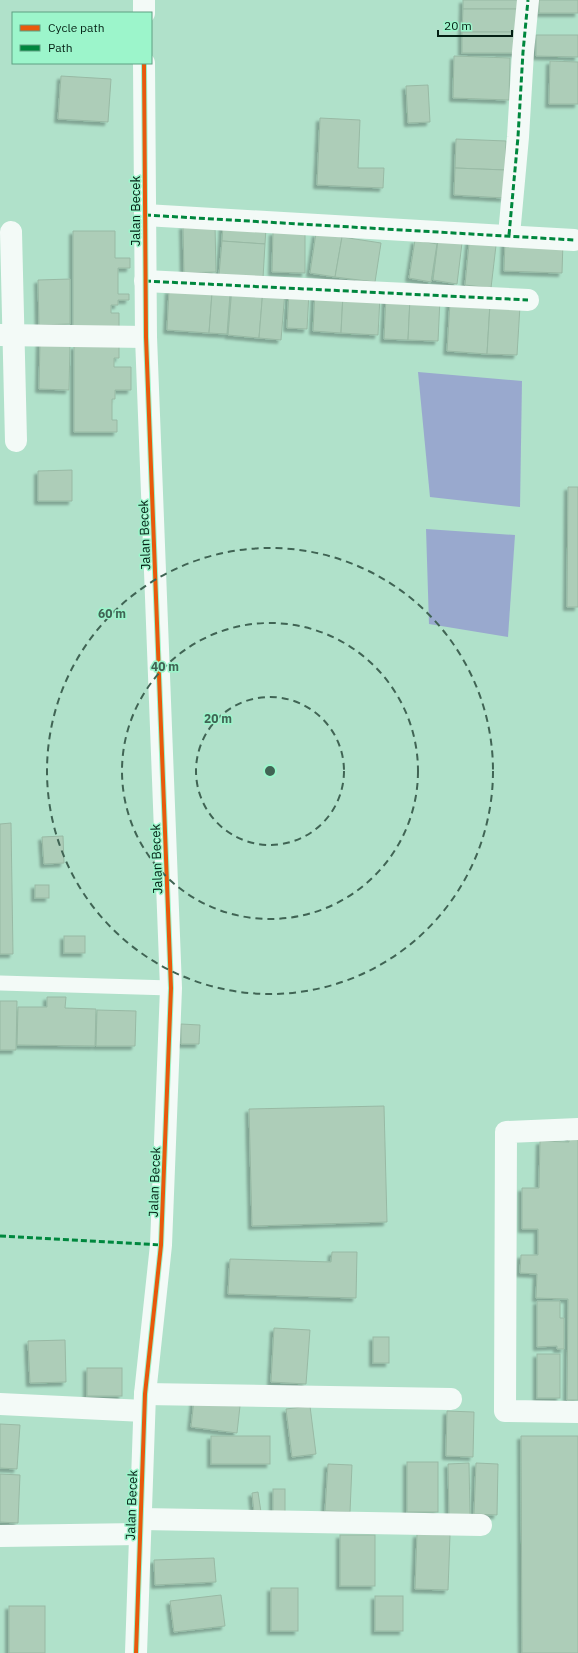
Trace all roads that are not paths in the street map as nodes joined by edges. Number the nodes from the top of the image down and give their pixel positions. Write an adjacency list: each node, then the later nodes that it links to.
1 (144, 0): 3 (street)
2 (528, 0): 7 (street)
3 (144, 12)
4 (144, 64): 5 (street, Jalan Becek)
5 (145, 215): 7 (street); 9 (street, Jalan Becek)
6 (11, 232): 11 (street)
7 (509, 235): 8 (street)
8 (574, 240)
9 (145, 281): 10 (street); 12 (street, Jalan Becek)
10 (528, 300)
11 (7, 335): 12 (street); 13 (street)
12 (146, 337): 15 (street, Jalan Becek)
13 (16, 441)
14 (0, 984): 15 (lane)
15 (171, 988): 18 (street, Jalan Becek)
16 (578, 1129): 20 (street)
17 (451, 1399): 18 (street)
18 (144, 1402): 19 (street); 22 (street, Jalan Becek)
19 (0, 1404)
20 (578, 1412)
21 (481, 1526): 22 (street)
22 (140, 1527): 23 (street); 24 (street, Jalan Becek)
23 (0, 1536)
24 (136, 1653)

